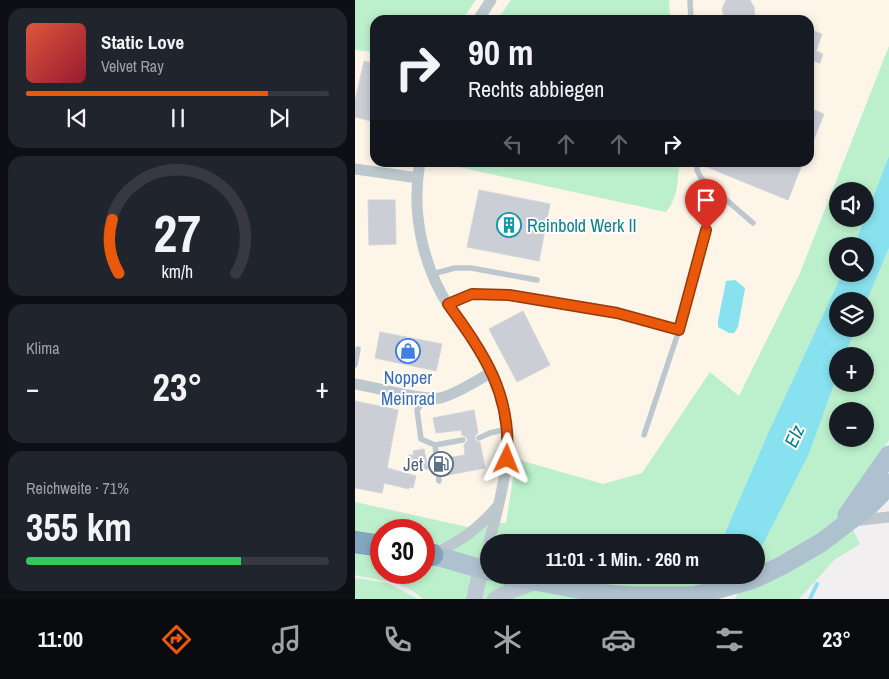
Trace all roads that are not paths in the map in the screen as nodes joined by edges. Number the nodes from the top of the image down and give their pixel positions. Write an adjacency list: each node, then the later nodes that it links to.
1 (491, 0): 3 (street)
2 (690, 0): 4 (lane)
3 (482, 15)
4 (691, 15)
5 (419, 167): 8 (street)
6 (697, 167): 9 (lane)
7 (355, 169): 8 (street)
8 (418, 178): 11 (street)
9 (753, 223)
10 (706, 230): 14 (lane)
11 (432, 274): 12 (lane); 13 (street)
12 (537, 280)
13 (448, 304): 14 (lane); 17 (street)
14 (679, 330): 21 (lane)
15 (358, 349): 16 (lane)
16 (355, 365)
17 (492, 372): 19 (street); 20 (street)
18 (355, 384): 19 (street)
19 (426, 398): 24 (lane)
20 (507, 429): 22 (lane); 27 (street)
21 (644, 435)
22 (479, 438)
23 (463, 440): 24 (lane)
24 (435, 445): 26 (lane)
25 (884, 478): 29 (main road)
26 (439, 481)
27 (498, 506): 30 (street); 33 (street)
28 (889, 517): 29 (street)
29 (843, 525): 36 (main road)
30 (491, 534)
31 (355, 542): 32 (highway)
32 (370, 544)
33 (435, 552)
34 (435, 557): 35 (main road)
35 (480, 569)
36 (765, 574)
37 (480, 583): 41 (street)
38 (530, 584): 42 (street)
39 (547, 584): 40 (main road)
40 (738, 584)
41 (474, 599)
42 (495, 599)

